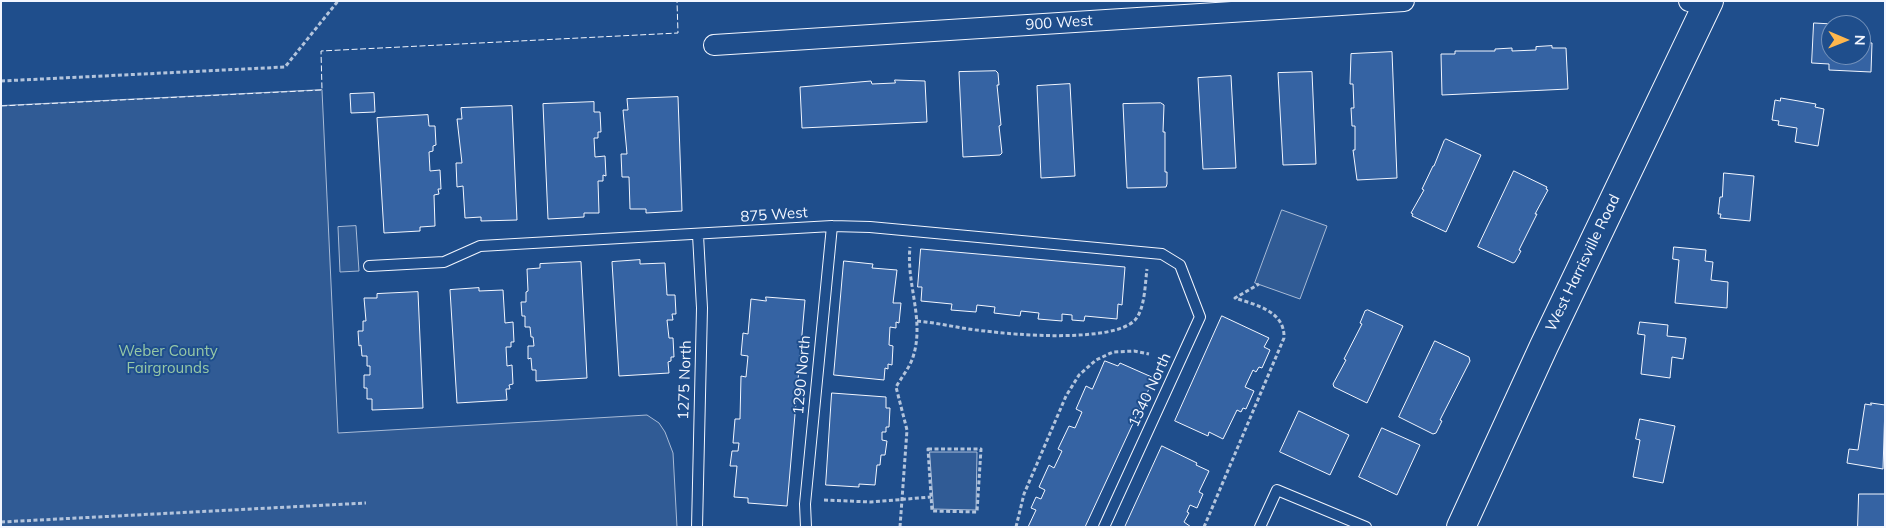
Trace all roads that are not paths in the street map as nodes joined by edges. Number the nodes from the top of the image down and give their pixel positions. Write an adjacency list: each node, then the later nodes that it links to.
1 (1404, 1): 3 (street, 900 West)
2 (1701, 3): 13 (main road, West Harrisville Road)
3 (714, 45)
4 (832, 226): 5 (lane, 875 West); 6 (lane, 875 West); 9 (lane, 1290 North)
5 (698, 235): 7 (lane, 875 West); 8 (lane, 1275 North)
6 (1180, 265): 10 (lane, 1340 North)
7 (370, 266)
8 (696, 527)
9 (806, 527)
10 (1104, 527)
11 (1260, 527): 12 (lane)
12 (1366, 527)
13 (1461, 527)

